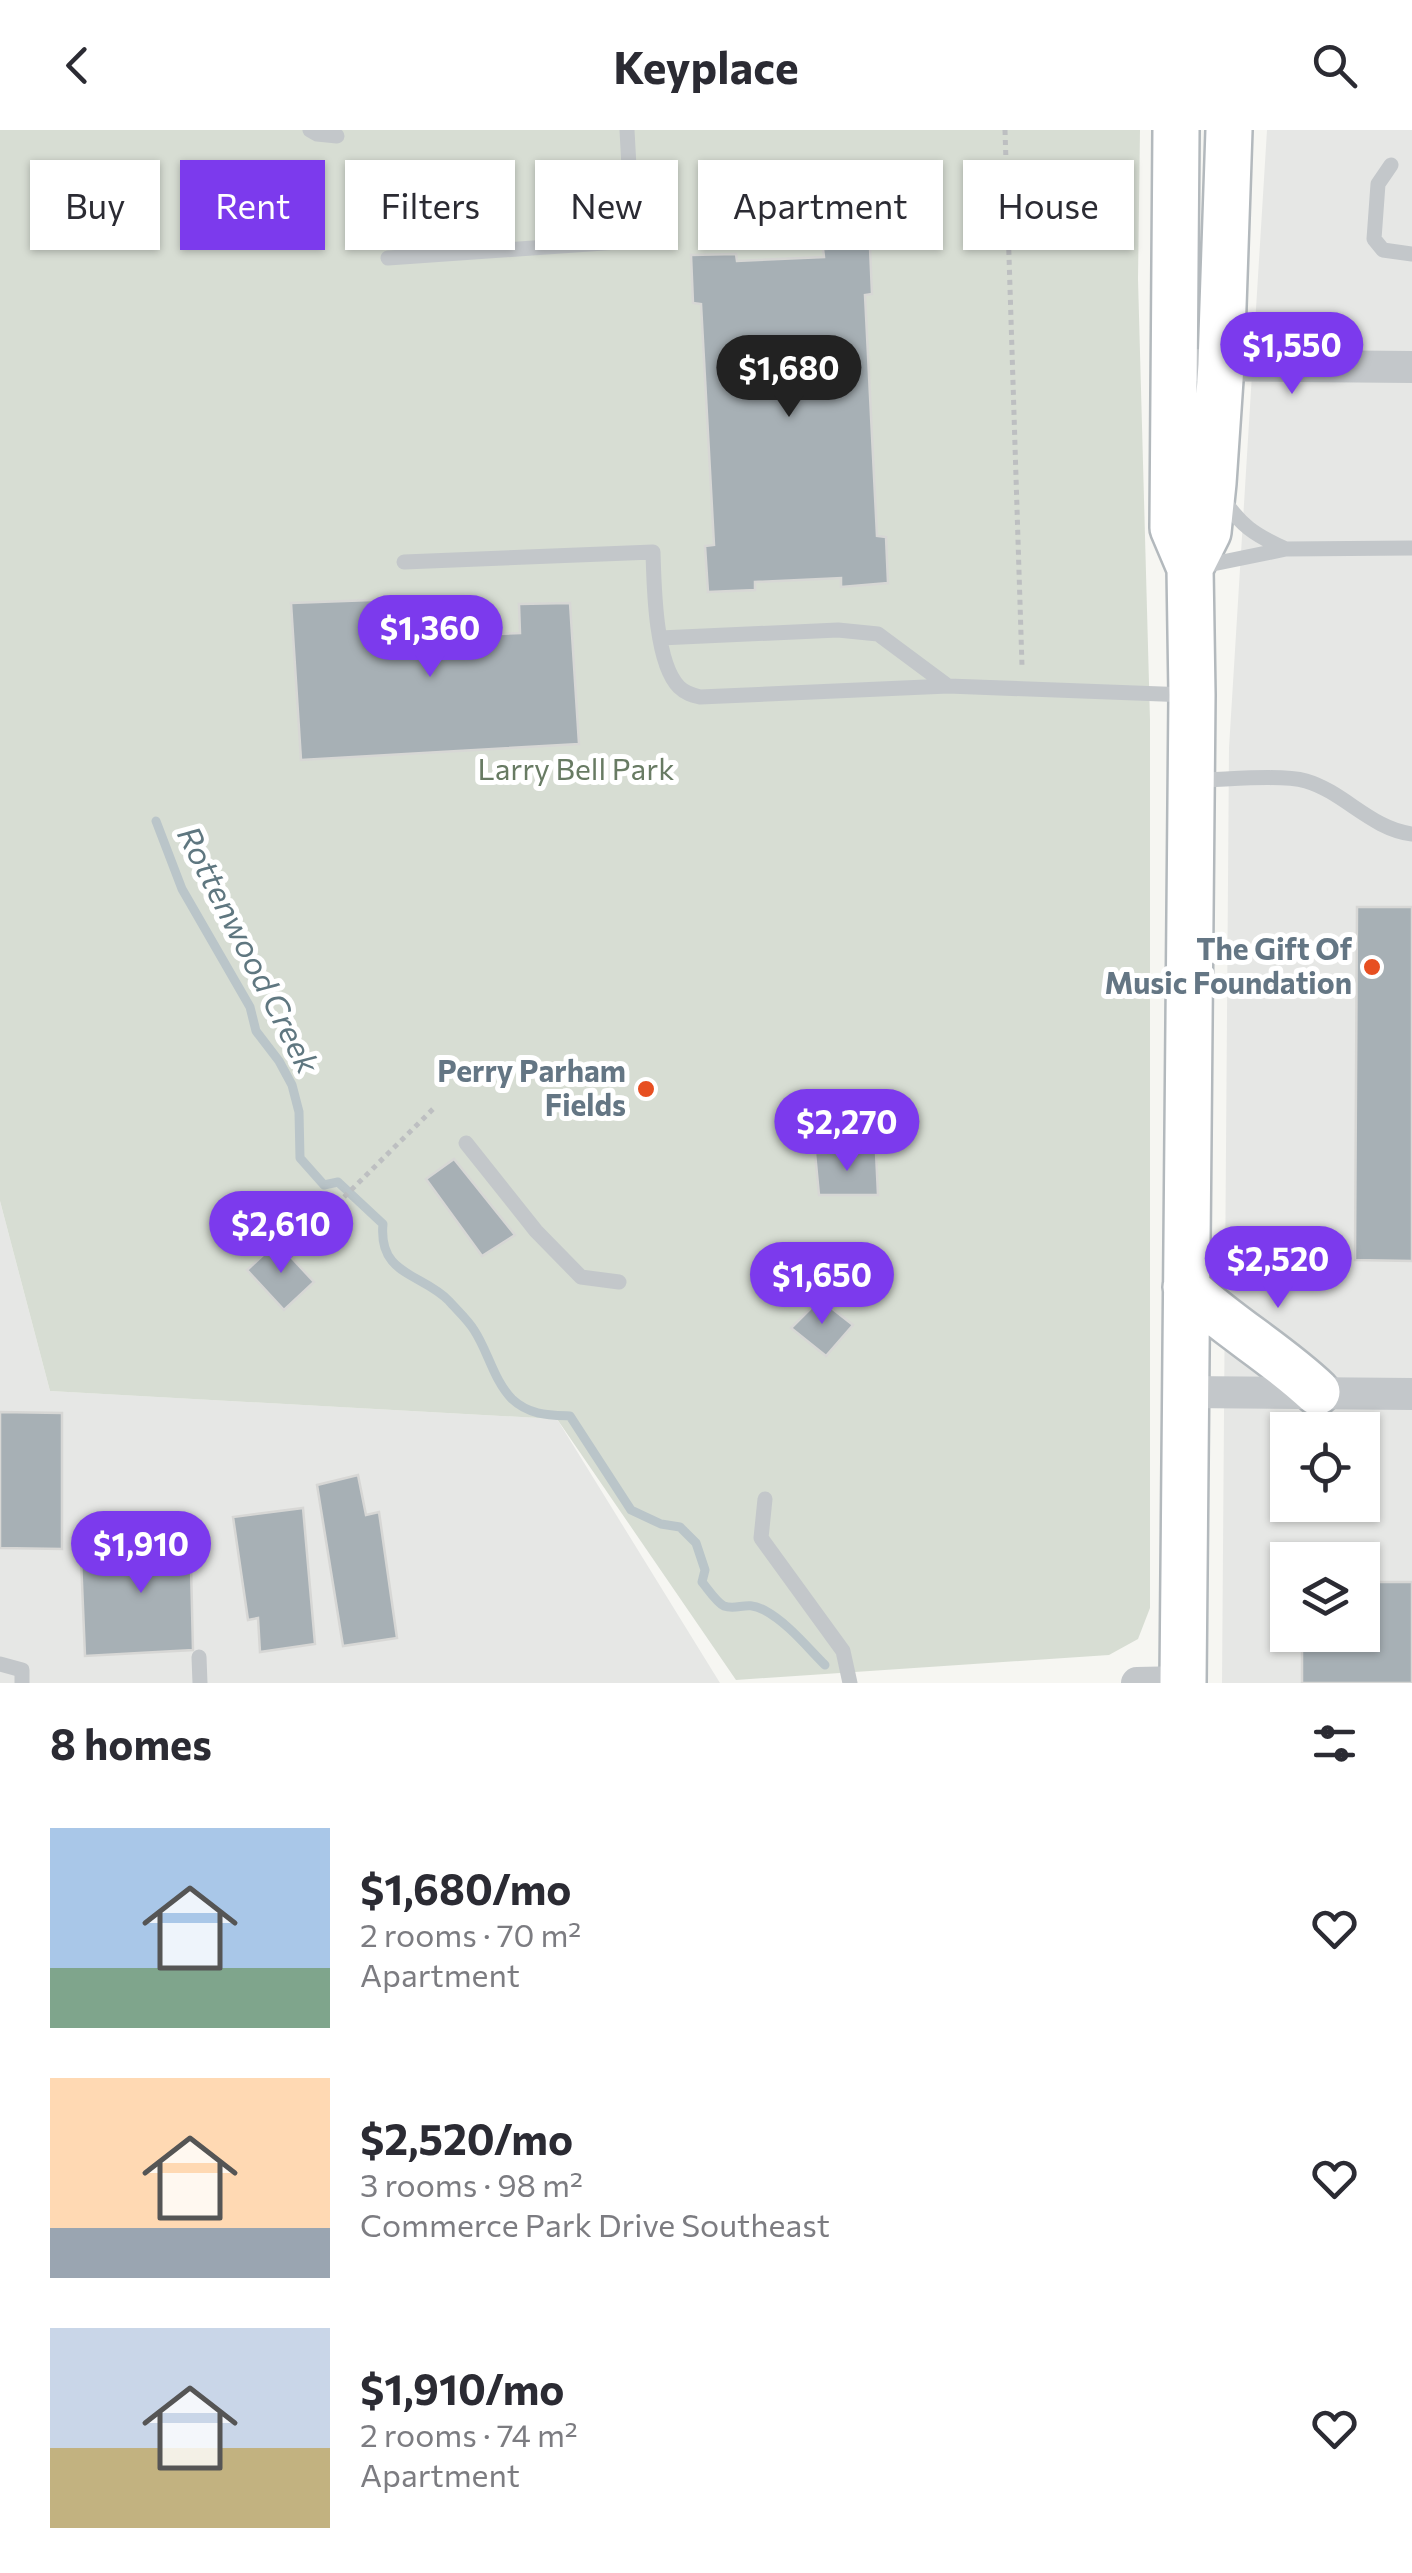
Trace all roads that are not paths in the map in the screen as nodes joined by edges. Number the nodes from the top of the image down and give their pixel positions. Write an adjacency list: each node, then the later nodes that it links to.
1 (310, 130): 5 (lane)
2 (627, 130): 8 (lane)
3 (1176, 130): 9 (main road)
4 (1229, 130): 10 (main road)
5 (337, 136)
6 (1391, 164): 7 (lane)
7 (1412, 254)
8 (388, 258)
9 (1172, 365): 10 (street); 16 (main road)
10 (1221, 365): 11 (street); 12 (main road)
11 (1412, 368)
12 (1213, 483): 14 (lane); 16 (main road)
13 (1412, 548): 14 (lane)
14 (1286, 549): 16 (lane)
15 (404, 562): 17 (lane)
16 (1190, 568): 19 (main road)
17 (660, 638): 18 (lane); 18 (lane)
18 (948, 686): 19 (lane)
19 (1192, 695): 20 (main road)
20 (1192, 780): 21 (lane); 24 (main road)
21 (1412, 834)
22 (466, 1143): 23 (lane)
23 (618, 1282)
24 (1186, 1287): 25 (main road); 26 (main road)
25 (1185, 1392): 26 (street); 31 (main road)
26 (1317, 1392): 27 (street)
27 (1412, 1394)
28 (765, 1498): 34 (lane)
29 (199, 1657): 33 (lane)
30 (0, 1664): 32 (lane)
31 (1183, 1682): 35 (street)
32 (22, 1683)
33 (200, 1683)
34 (850, 1683)
35 (1138, 1683)

